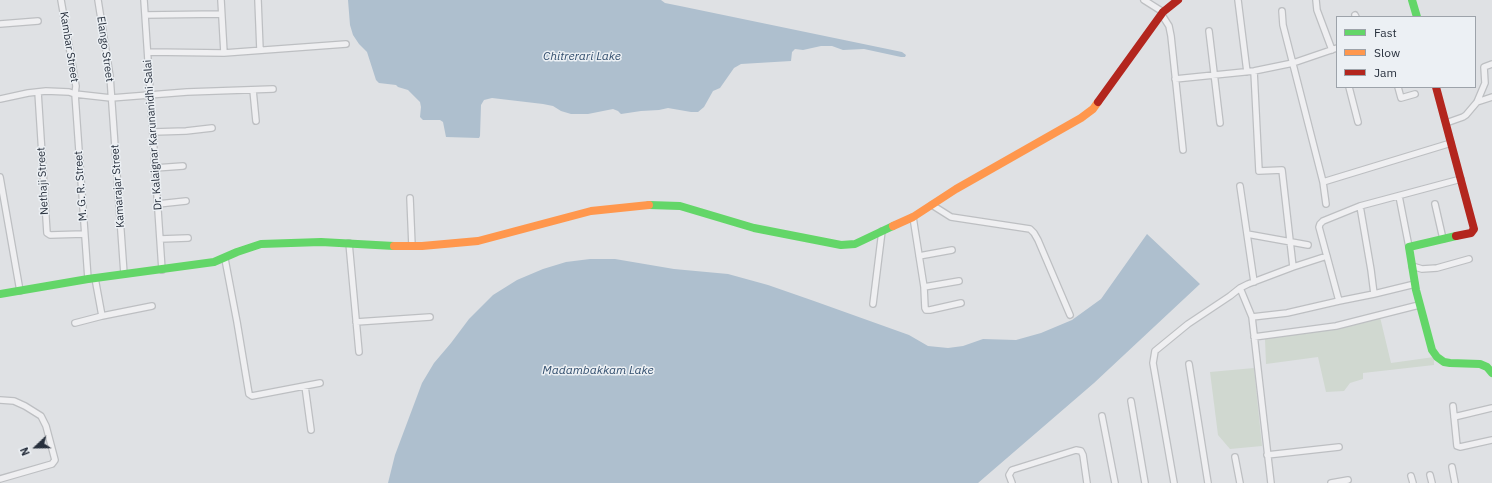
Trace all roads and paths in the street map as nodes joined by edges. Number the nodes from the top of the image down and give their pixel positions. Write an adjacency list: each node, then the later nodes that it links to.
1 (61, 0): 36 (street, Kambar Street)
2 (98, 0): 40 (street, Elango Street)
3 (144, 0): 14 (street, Dr. Kalaignar Karunanidhi Salai)
4 (221, 0): 13 (street)
5 (258, 0): 21 (street)
6 (1144, 0): 12 (street)
7 (1178, 0): 12 (street)
8 (1238, 0): 27 (street)
9 (1316, 0): 20 (street)
10 (1412, 0): 15 (street)
11 (1282, 12): 24 (street)
12 (1163, 13): 29 (street); 63 (street)
13 (221, 14): 14 (street); 23 (street)
14 (145, 16): 22 (street, Dr. Kalaignar Karunanidhi Salai)
15 (1416, 16)
16 (38, 21): 17 (street)
17 (0, 24)
18 (1209, 32): 28 (street)
19 (346, 44): 21 (street)
20 (1335, 49): 24 (street)
21 (260, 50): 23 (street)
22 (148, 52): 23 (street); 38 (street, Dr. Kalaignar Karunanidhi Salai)
23 (224, 53)
24 (1293, 62): 26 (street); 55 (street)
25 (1492, 64): 42 (street)
26 (1254, 71): 27 (street); 72 (street)
27 (1247, 72): 28 (street)
28 (1214, 75): 29 (street); 45 (street)
29 (1175, 79): 50 (street)
30 (1349, 88): 44 (street)
31 (1398, 88): 37 (street)
32 (1436, 88): 46 (street)
33 (273, 89): 34 (street)
34 (253, 90): 38 (street); 43 (street)
35 (38, 92): 36 (street); 41 (street); 67 (street, Nethaji Street)
36 (75, 94): 40 (street); 67 (street, M. G. R. Street)
37 (1415, 94)
38 (151, 95): 40 (street); 48 (street, Dr. Kalaignar Karunanidhi Salai)
39 (1492, 97): 42 (street)
40 (111, 98): 85 (street, Kamarajar Street)
41 (0, 99)
42 (1477, 102): 46 (street)
43 (256, 121)
44 (1358, 122)
45 (1220, 123)
46 (1446, 123): 49 (street)
47 (212, 128): 48 (street)
48 (153, 132): 52 (street, Dr. Kalaignar Karunanidhi Salai)
49 (1451, 143): 54 (street); 55 (street)
50 (1183, 150)
51 (183, 166): 52 (street)
52 (155, 168): 60 (street, Dr. Kalaignar Karunanidhi Salai)
53 (0, 177): 92 (street)
54 (1461, 179): 57 (street); 70 (street)
55 (1323, 182): 61 (street)
56 (1240, 186): 68 (street)
57 (1399, 196): 64 (street); 76 (street)
58 (410, 198): 75 (street)
59 (186, 201): 60 (street)
60 (158, 204): 71 (street, Dr. Kalaignar Karunanidhi Salai)
61 (1326, 204)
62 (1435, 204): 70 (street)
63 (932, 205): 65 (street); 100 (street)
64 (1360, 206): 79 (street); 94 (street)
65 (913, 217): 66 (street); 78 (street)
66 (882, 231): 75 (street); 97 (street)
67 (84, 234): 86 (street, M. G. R. Street)
68 (1247, 234): 72 (street); 88 (street)
69 (188, 238): 71 (street)
70 (1444, 239): 76 (street)
71 (160, 240): 84 (street, Dr. Kalaignar Karunanidhi Salai)
72 (1290, 242): 74 (street); 83 (street)
73 (349, 243): 75 (street); 80 (street); 104 (street)
74 (1308, 245)
75 (412, 246)
76 (1409, 247): 82 (street)
77 (952, 250): 78 (street)
78 (919, 256): 90 (street)
79 (1327, 256): 83 (street); 95 (street)
80 (225, 258): 84 (street); 111 (street)
81 (1469, 259): 82 (street)
82 (1412, 266): 89 (street)
83 (1292, 267): 88 (street)
84 (162, 270): 85 (street)
85 (124, 274): 86 (street)
86 (91, 278): 92 (street); 101 (street, M. G. R. Street)
87 (959, 281): 90 (street)
88 (1254, 282): 91 (street)
89 (1415, 284): 94 (street); 98 (street)
90 (924, 288): 96 (street)
91 (1240, 288): 103 (street); 132 (street)
92 (20, 291): 93 (street)
93 (0, 294)
94 (1374, 294): 95 (street)
95 (1339, 301): 103 (street)
96 (961, 303)
97 (873, 304)
98 (1419, 305): 106 (street); 109 (street)
99 (152, 306): 101 (street)
100 (1070, 315)
101 (102, 316): 105 (street)
102 (430, 317): 104 (street)
103 (1252, 317): 106 (street)
104 (356, 322): 107 (street)
105 (75, 323)
106 (1254, 337): 121 (street)
107 (359, 352)
108 (1189, 364): 133 (street)
109 (1492, 373)
110 (320, 383): 111 (street)
111 (305, 386): 118 (street)
112 (0, 400): 126 (street)
113 (1131, 401): 131 (street)
114 (1453, 406): 117 (street)
115 (1492, 408): 117 (street)
116 (1102, 416): 130 (street)
117 (1454, 417): 119 (street)
118 (311, 430)
119 (1492, 440)
120 (1339, 447): 121 (street)
121 (1267, 455): 135 (street)
122 (1235, 457): 134 (street)
123 (1452, 467): 139 (street)
124 (1430, 475): 138 (street)
125 (1411, 476): 137 (street)
126 (0, 478)
127 (1348, 480): 136 (street)
128 (1012, 483): 129 (street)
129 (1087, 483)
130 (1115, 483)
131 (1145, 483)
132 (1174, 483)
133 (1208, 483)
134 (1240, 483)
135 (1271, 483)
136 (1331, 483)
137 (1413, 483)
138 (1432, 483)
139 (1455, 483)

